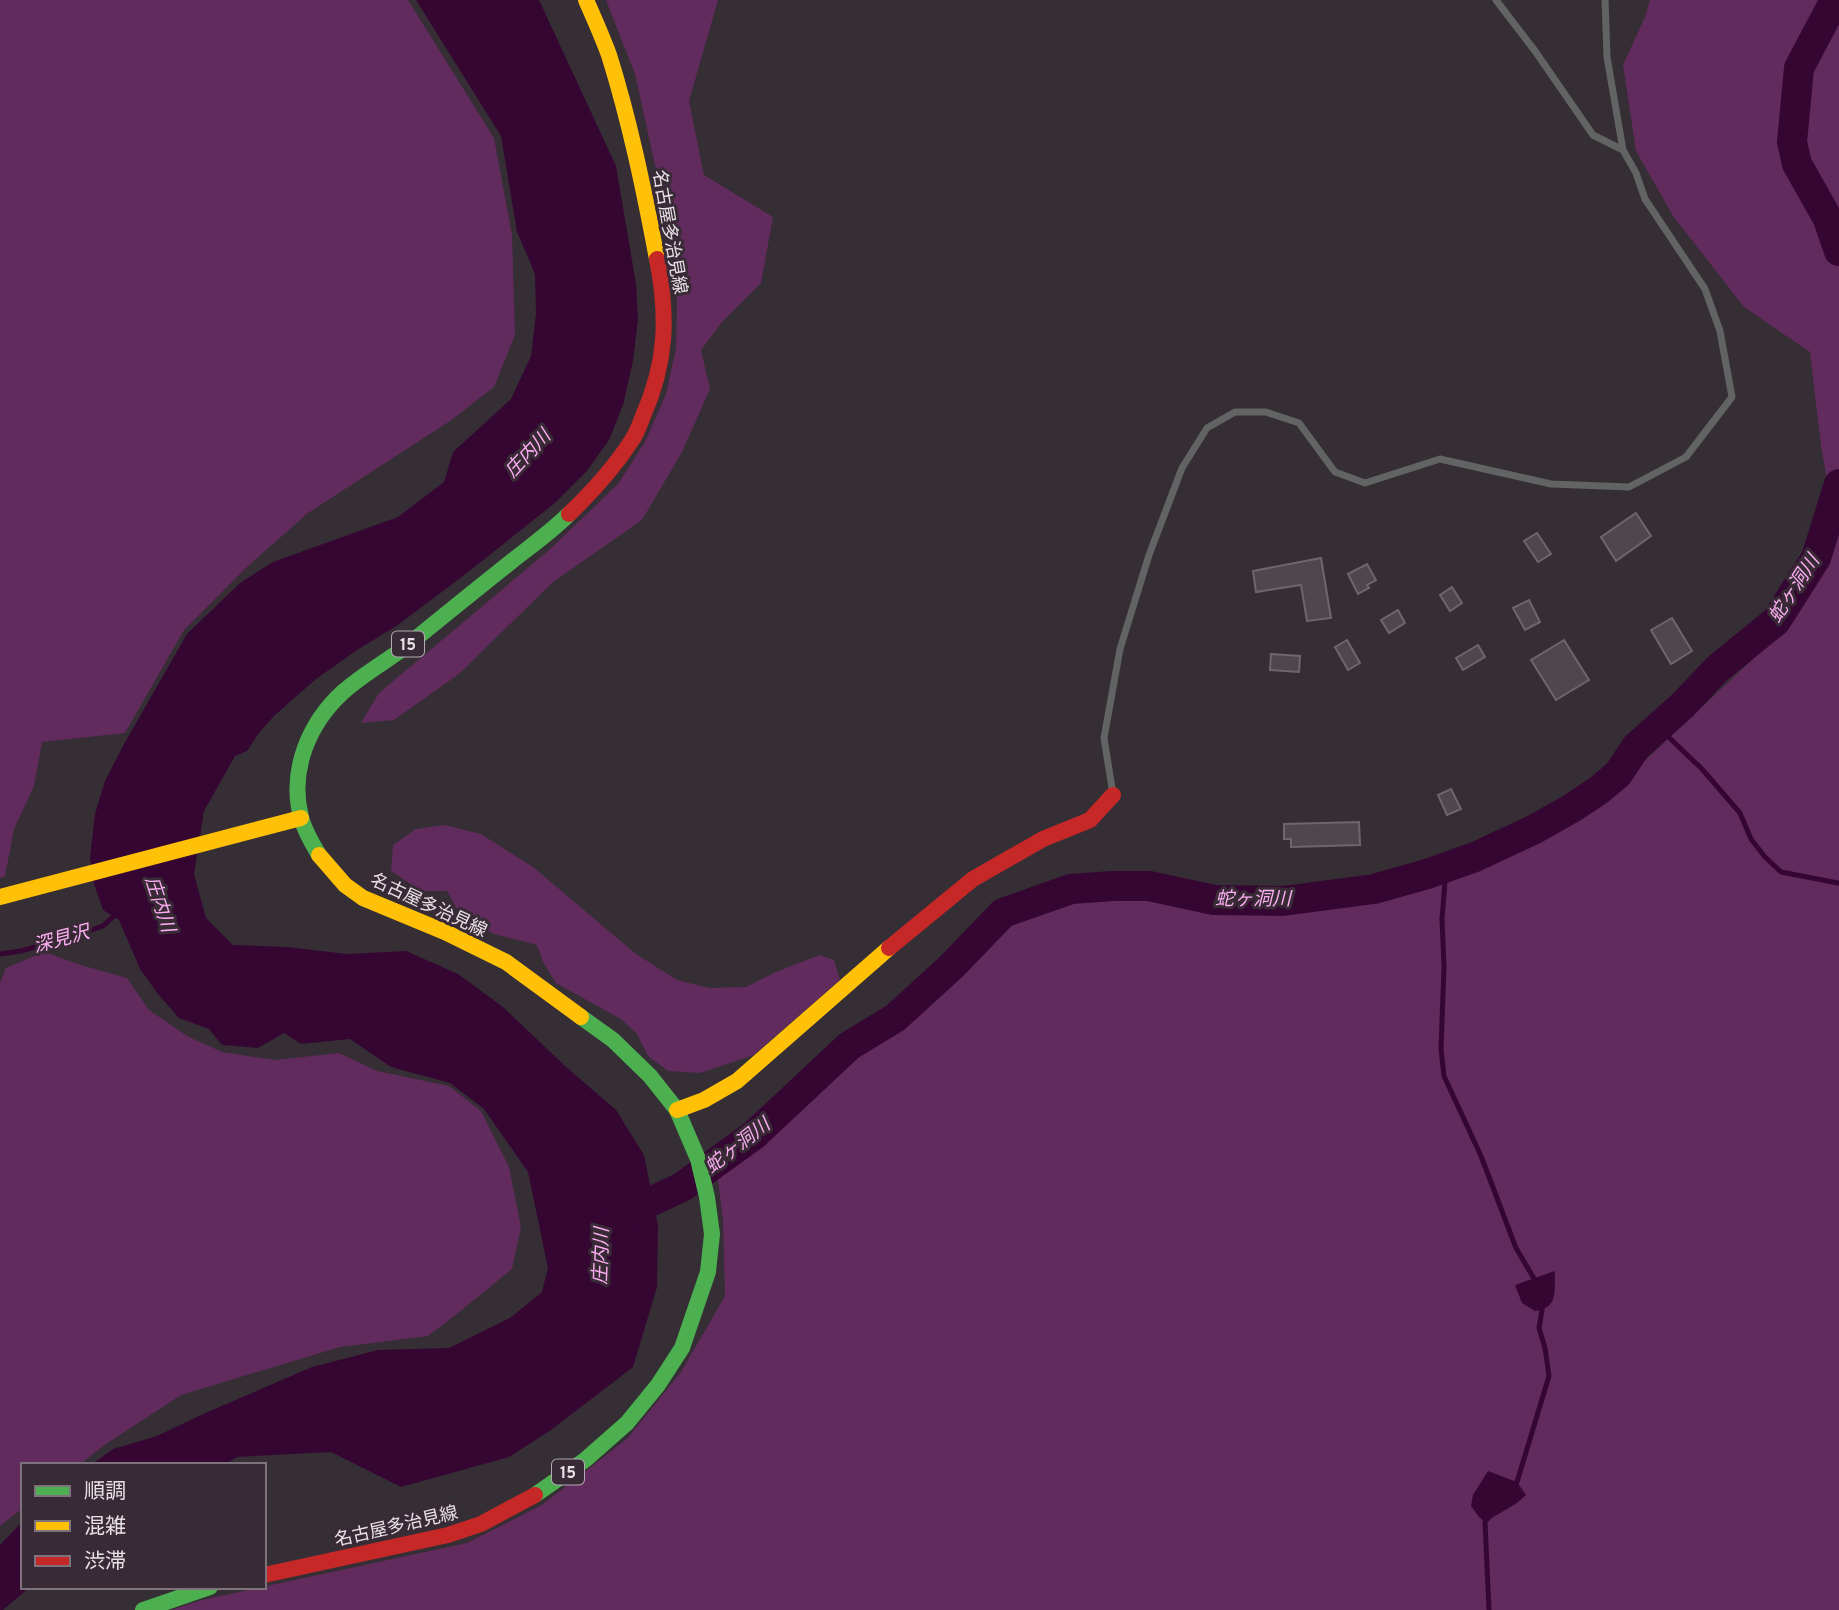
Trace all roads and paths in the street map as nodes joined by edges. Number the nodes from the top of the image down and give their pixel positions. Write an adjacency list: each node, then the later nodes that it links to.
1 (586, 0): 6 (main road, 名古屋多治見線 / 15)
2 (1496, 0): 4 (lane)
3 (1605, 0): 4 (lane)
4 (1623, 149): 5 (lane)
5 (1113, 795): 8 (main road)
6 (301, 818): 7 (main road); 8 (main road, 名古屋多治見線 / 15)
7 (0, 897)
8 (677, 1110): 9 (main road, 名古屋多治見線 / 15)
9 (266, 1576)
10 (204, 1589): 11 (main road)
11 (143, 1610)

